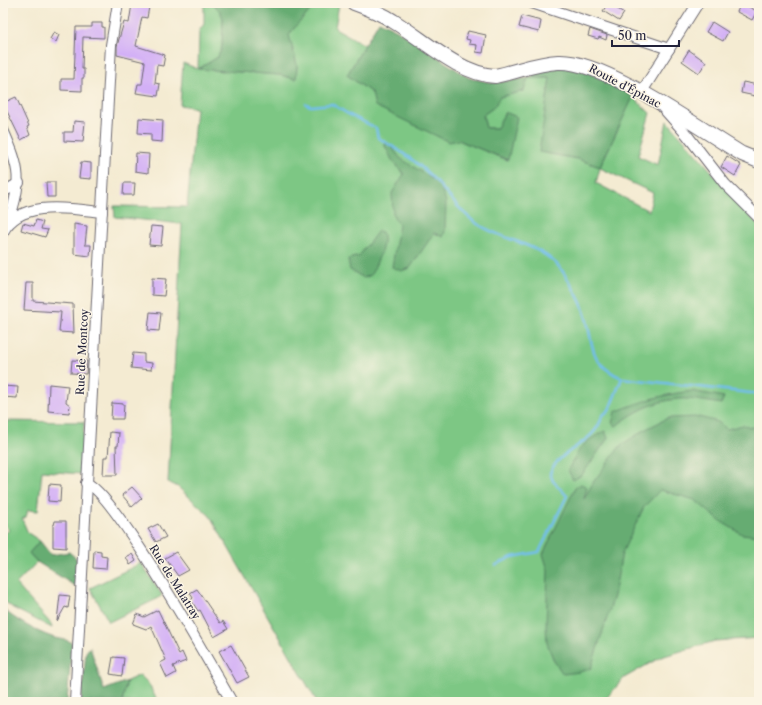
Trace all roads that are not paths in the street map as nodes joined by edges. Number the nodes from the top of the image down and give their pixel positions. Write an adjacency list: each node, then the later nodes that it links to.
1 (118, 3): 12 (street, Rue de Montcoy)
2 (354, 3): 6 (main road, Route d'Épinac)
3 (532, 3): 5 (street)
4 (698, 3): 5 (street)
5 (669, 49): 6 (street)
6 (641, 93): 7 (main road, Route d'Épinac)
7 (659, 104): 9 (main road, Route d'Épinac); 13 (street)
8 (3, 130): 10 (street)
9 (759, 161)
10 (19, 183): 11 (street); 14 (street)
11 (3, 192)
12 (102, 212): 14 (street); 15 (street, Rue de Montcoy)
13 (759, 218)
14 (5, 227)
15 (86, 483): 16 (street, Rue de Montcoy); 17 (street, Rue de Malatray)
16 (75, 702)
17 (232, 702)

